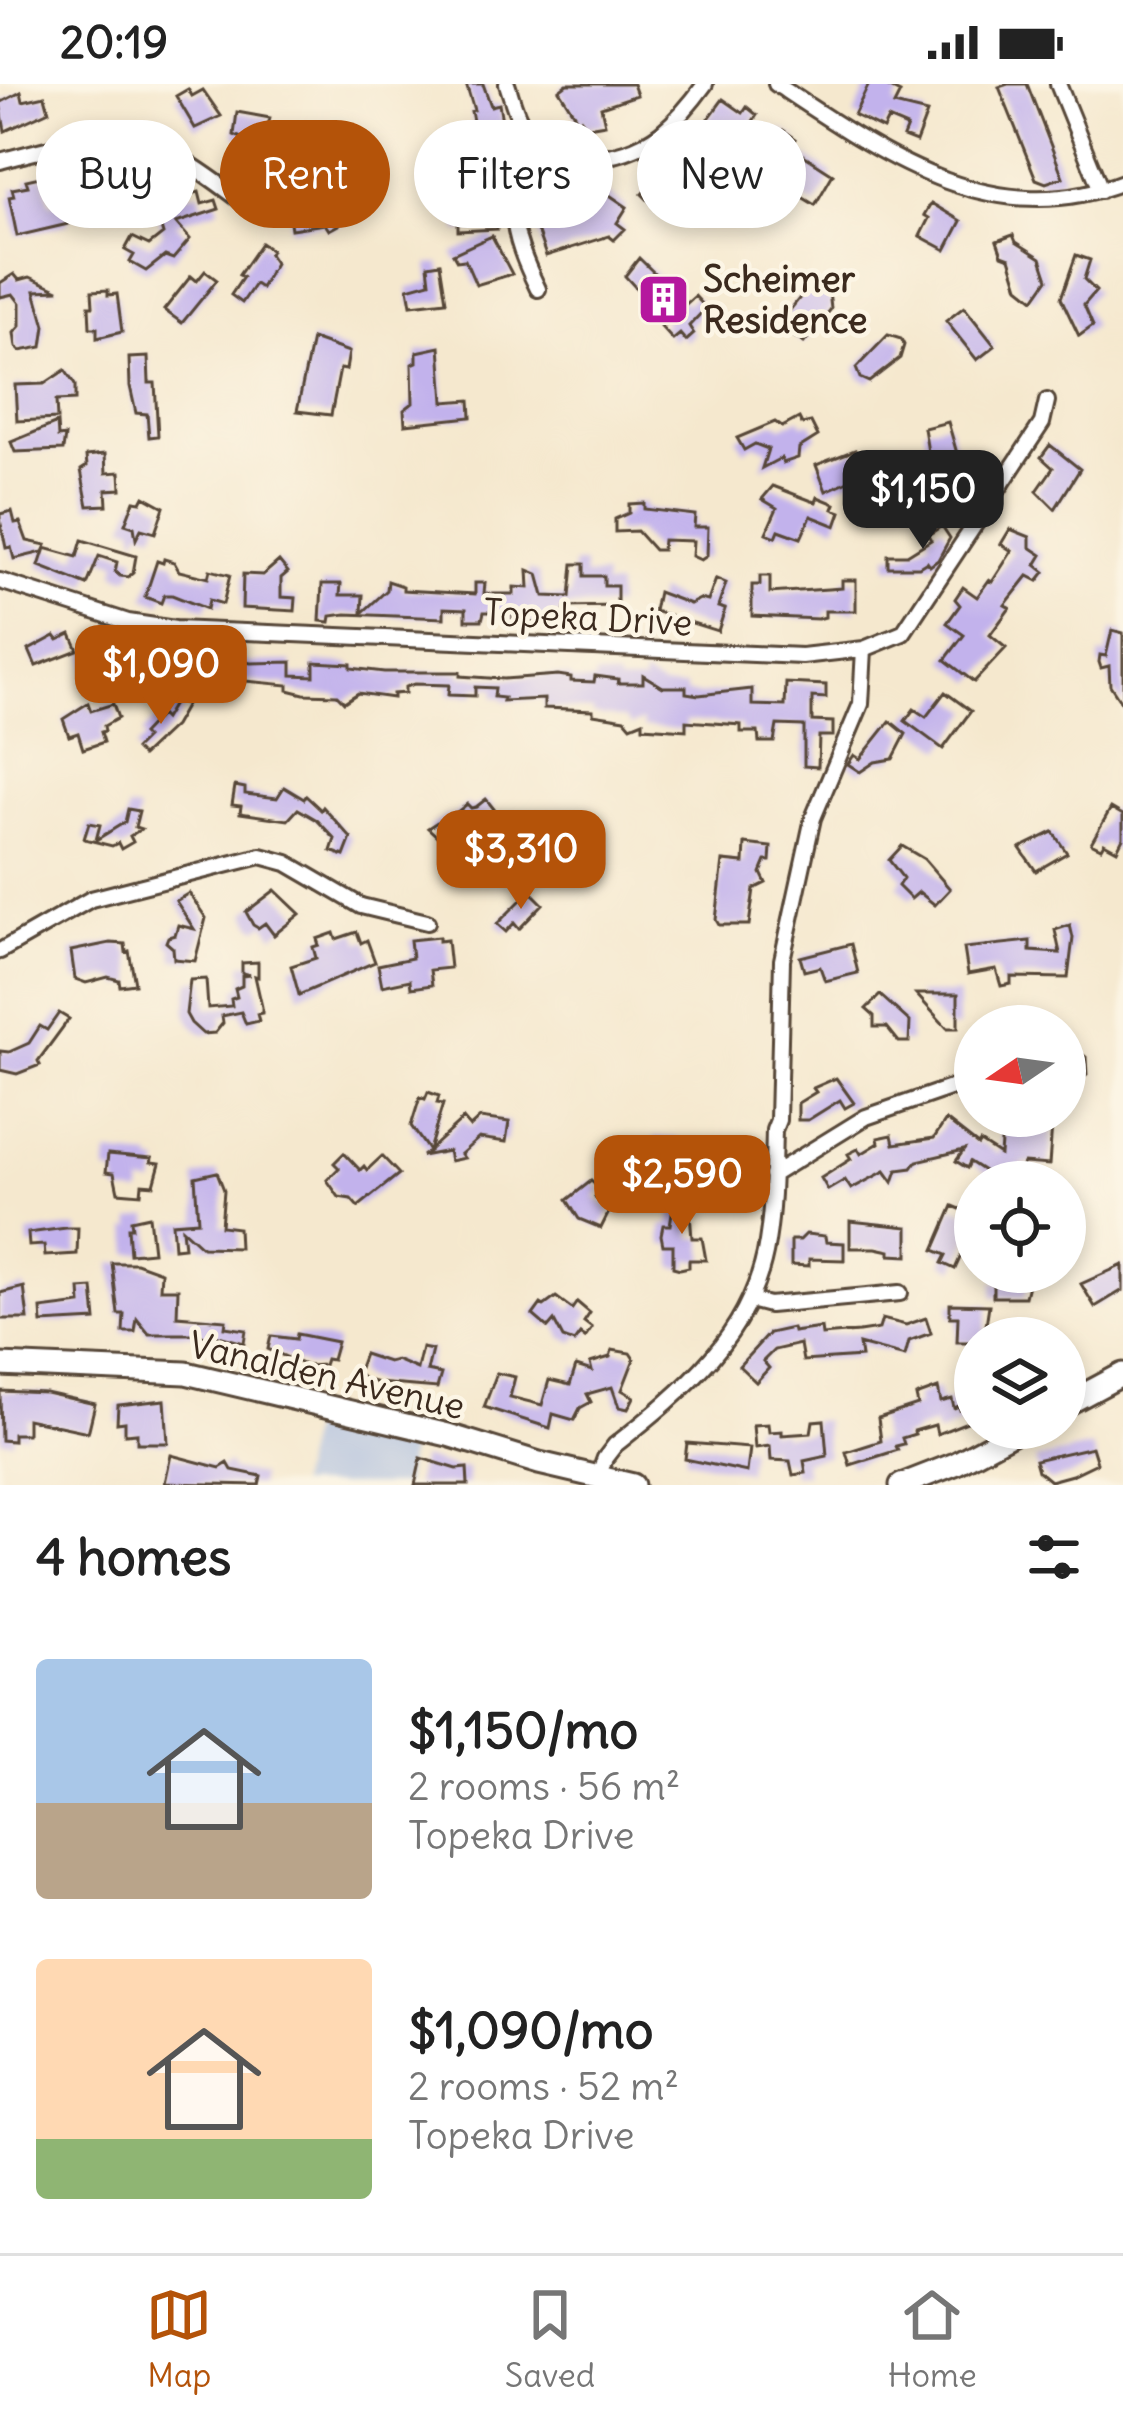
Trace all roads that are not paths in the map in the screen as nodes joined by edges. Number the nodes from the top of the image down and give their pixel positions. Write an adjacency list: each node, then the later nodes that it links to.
1 (507, 84): 5 (street)
2 (706, 84): 6 (street)
3 (776, 84): 10 (street)
4 (1058, 84): 10 (street)
5 (521, 120)
6 (613, 154)
7 (0, 161): 9 (street)
8 (1123, 182): 10 (street)
9 (220, 186)
10 (1101, 190)
11 (517, 228): 12 (street)
12 (538, 289)
13 (1047, 401): 15 (street, Topeka Drive)
14 (0, 581): 15 (street, Topeka Drive)
15 (864, 649): 19 (street)
16 (427, 922): 17 (street)
17 (0, 951)
18 (950, 1088): 19 (street)
19 (772, 1175): 21 (street)
20 (900, 1293): 21 (street)
21 (750, 1300): 26 (street)
22 (0, 1365): 26 (main road, Vanalden Avenue)
23 (1123, 1374): 24 (main road)
24 (1086, 1394)
25 (983, 1449): 28 (main road)
26 (598, 1478): 27 (main road, Vanalden Avenue)
27 (633, 1485)
28 (901, 1485)

